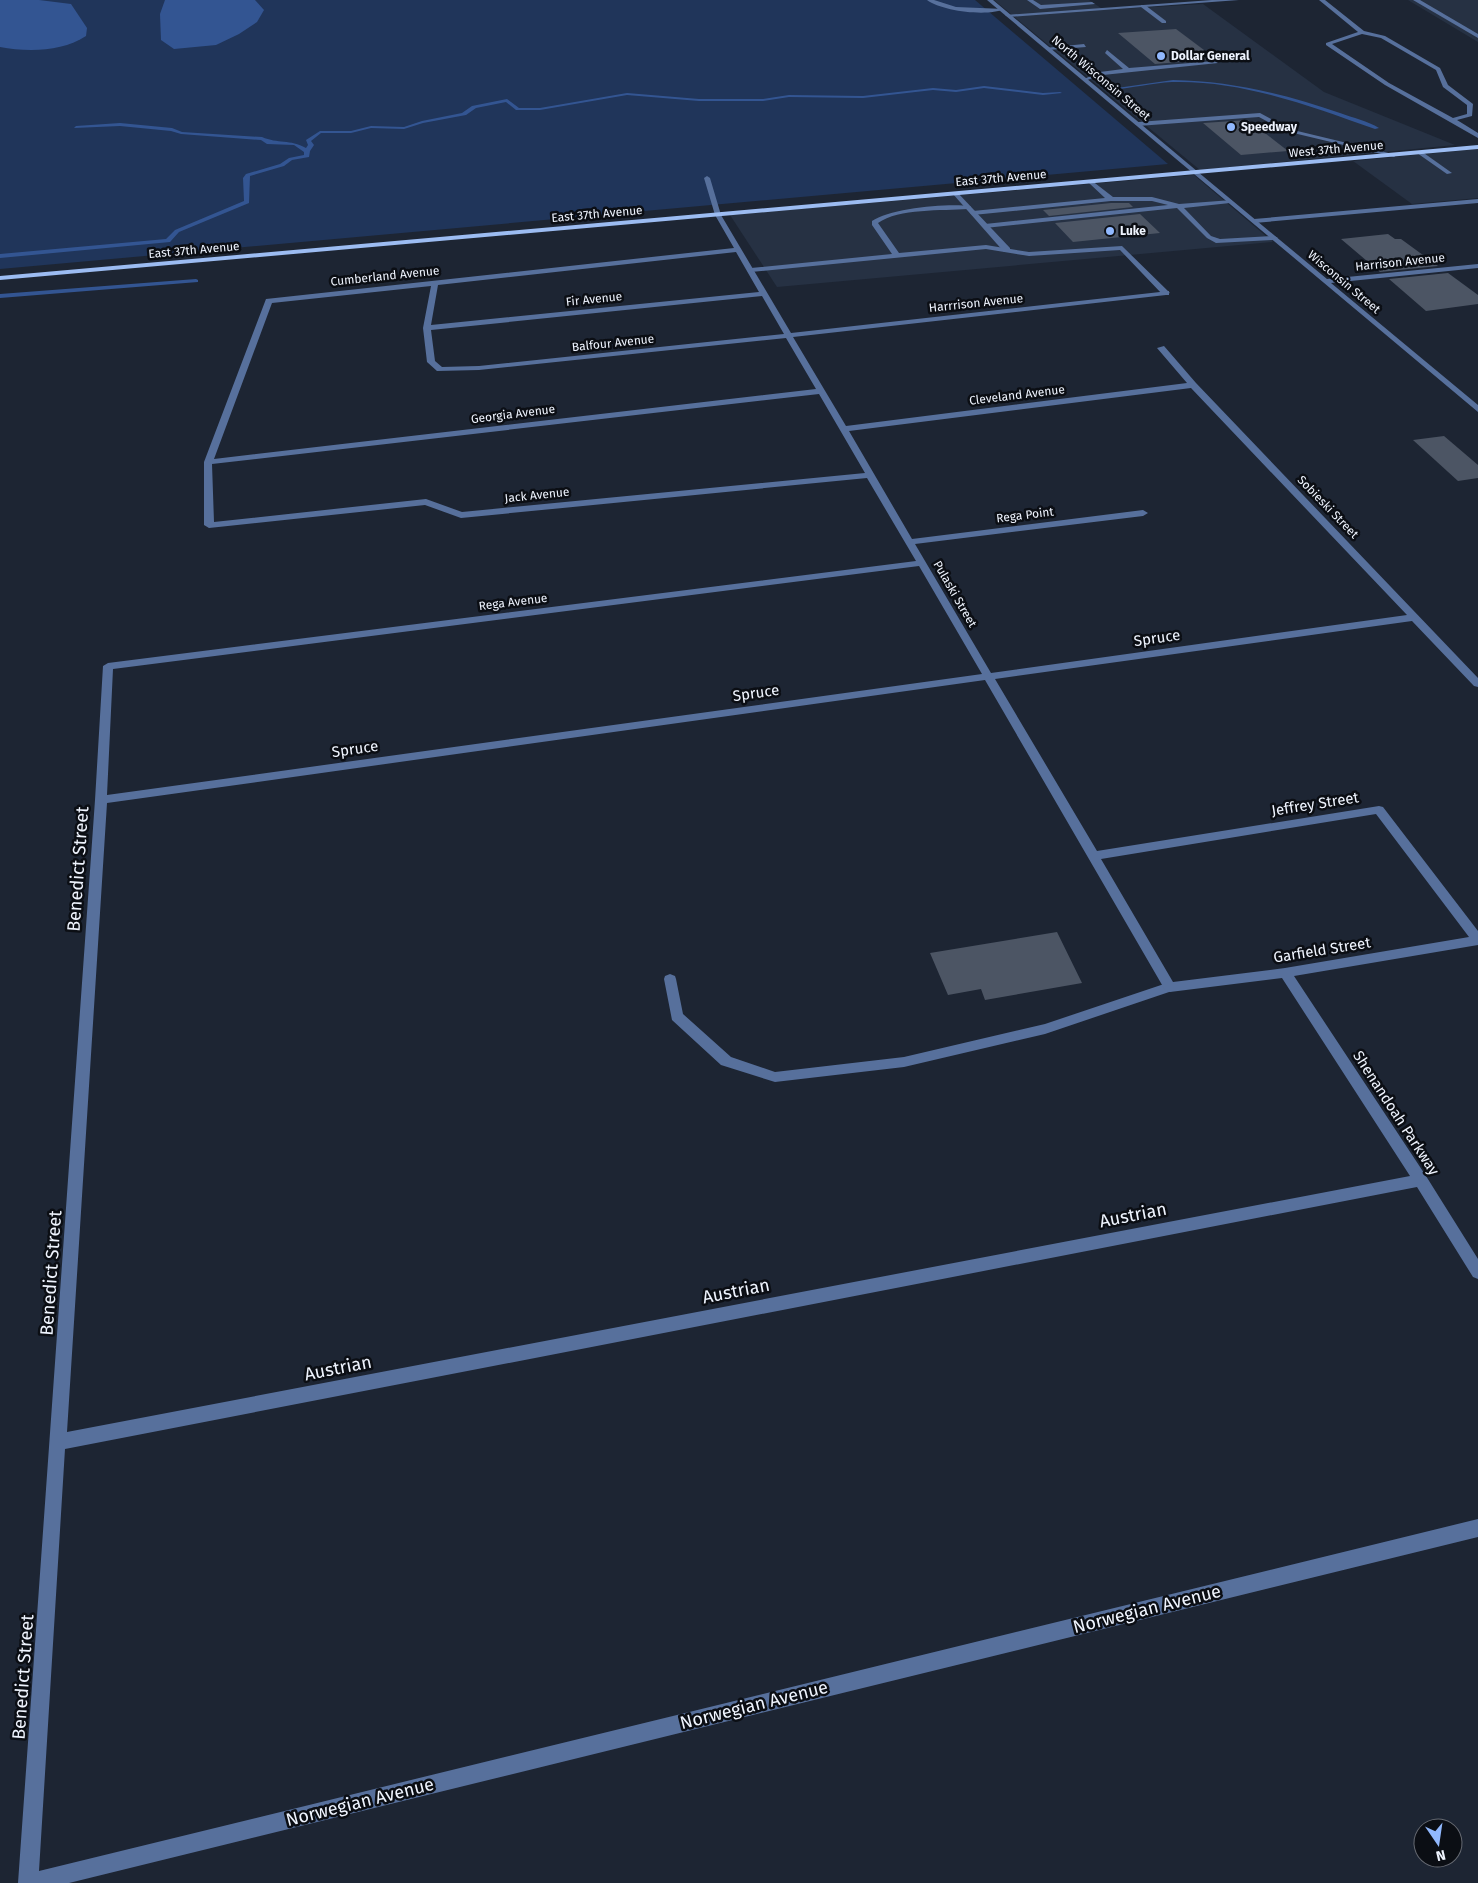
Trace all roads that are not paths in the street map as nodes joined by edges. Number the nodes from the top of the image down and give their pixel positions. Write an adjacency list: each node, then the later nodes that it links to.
1 (930, 0): 10 (street)
2 (990, 0): 10 (street, North Wisconsin Street)
3 (1030, 0): 8 (street)
4 (1086, 0): 8 (street)
5 (1236, 0): 9 (street)
6 (1322, 0): 14 (street)
7 (1416, 0): 15 (street)
8 (1092, 4): 11 (street)
9 (1143, 6): 11 (street); 13 (street)
10 (1001, 9): 12 (street, North Wisconsin Street)
11 (1098, 9): 12 (street)
12 (1008, 15): 17 (street, North Wisconsin Street)
13 (1164, 22)
14 (1362, 32): 22 (street); 22 (street)
15 (1478, 36)
16 (1084, 46): 17 (street)
17 (1048, 48): 21 (street, North Wisconsin Street)
18 (1107, 52): 20 (street)
19 (1215, 63): 20 (street)
20 (1128, 70): 21 (street)
21 (1086, 80): 23 (street, North Wisconsin Street)
22 (1454, 119): 24 (street)
23 (1138, 124): 27 (street); 28 (street, North Wisconsin Street)
24 (1478, 136)
25 (1478, 147): 26 (main road, West 37th Avenue)
26 (1420, 152): 27 (main road, West 37th Avenue); 29 (street)
27 (1394, 154): 28 (main road, West 37th Avenue)
28 (1196, 173): 31 (main road, East 37th Avenue); 34 (street, Wisconsin Street)
29 (1449, 173)
30 (707, 178): 38 (street, Pulaski Street)
31 (1091, 182): 32 (main road, East 37th Avenue); 33 (street)
32 (955, 193): 37 (street); 38 (main road, East 37th Avenue)
33 (1111, 199): 36 (street); 37 (street)
34 (1230, 201): 36 (street); 39 (street, Wisconsin Street)
35 (1478, 201): 39 (street)
36 (1178, 206): 40 (street); 41 (street)
37 (970, 210): 40 (street); 44 (street)
38 (718, 214): 42 (street, Pulaski Street); 47 (main road, East 37th Avenue)
39 (1254, 221): 41 (street, Wisconsin Street)
40 (985, 226): 43 (street)
41 (1274, 238): 48 (street, Wisconsin Street)
42 (739, 250): 46 (street, Pulaski Street); 49 (street, Cumberland Avenue)
43 (1007, 250): 44 (street); 52 (street, Harrrison Avenue)
44 (897, 256): 46 (street)
45 (1478, 266): 48 (street, Harrison Avenue)
46 (750, 270): 50 (street, Pulaski Street)
47 (0, 278)
48 (1325, 281): 56 (street, Wisconsin Street)
49 (435, 283): 51 (street); 58 (street, Cumberland Avenue)
50 (764, 294): 51 (street, Fir Avenue); 52 (street, Pulaski Street)
51 (427, 328): 52 (street, Balfour Avenue)
52 (788, 335): 55 (street, Pulaski Street)
53 (1160, 348): 54 (street, Sobieski Street)
54 (1193, 385): 57 (street, Cleveland Avenue); 64 (street, Sobieski Street)
55 (821, 391): 57 (street, Pulaski Street); 58 (street, Georgia Avenue)
56 (1478, 409)
57 (844, 429): 59 (street, Pulaski Street)
58 (208, 462): 61 (street, Cumberland Avenue)
59 (870, 475): 61 (street, Jack Avenue); 62 (street, Pulaski Street)
60 (1143, 513): 62 (street, Rega Point)
61 (209, 525)
62 (910, 542): 63 (street, Pulaski Street)
63 (922, 563): 65 (street, Rega Avenue); 66 (street, Pulaski Street)
64 (1416, 617): 66 (street, Spruce); 67 (street, Sobieski Street)
65 (108, 666): 68 (street, Benedict Street)
66 (988, 676): 68 (street, Spruce); 69 (street, Pulaski Street)
67 (1478, 684)
68 (101, 800): 76 (street, Benedict Street)
69 (1093, 856): 70 (street, Jeffrey Street); 73 (street, Pulaski Street)
70 (1478, 940): 71 (street, Garfield Street)
71 (1285, 973): 73 (street, Garfield Street); 74 (street, Shenandoah Parkway)
72 (670, 979): 73 (street, Garfield Street)
73 (1170, 987)
74 (1421, 1180): 75 (street, Shenandoah Parkway); 76 (street, Austrian)
75 (1478, 1272)
76 (58, 1442): 78 (street, Benedict Street)
77 (1478, 1528): 78 (street, Norwegian Avenue)
78 (29, 1883)

